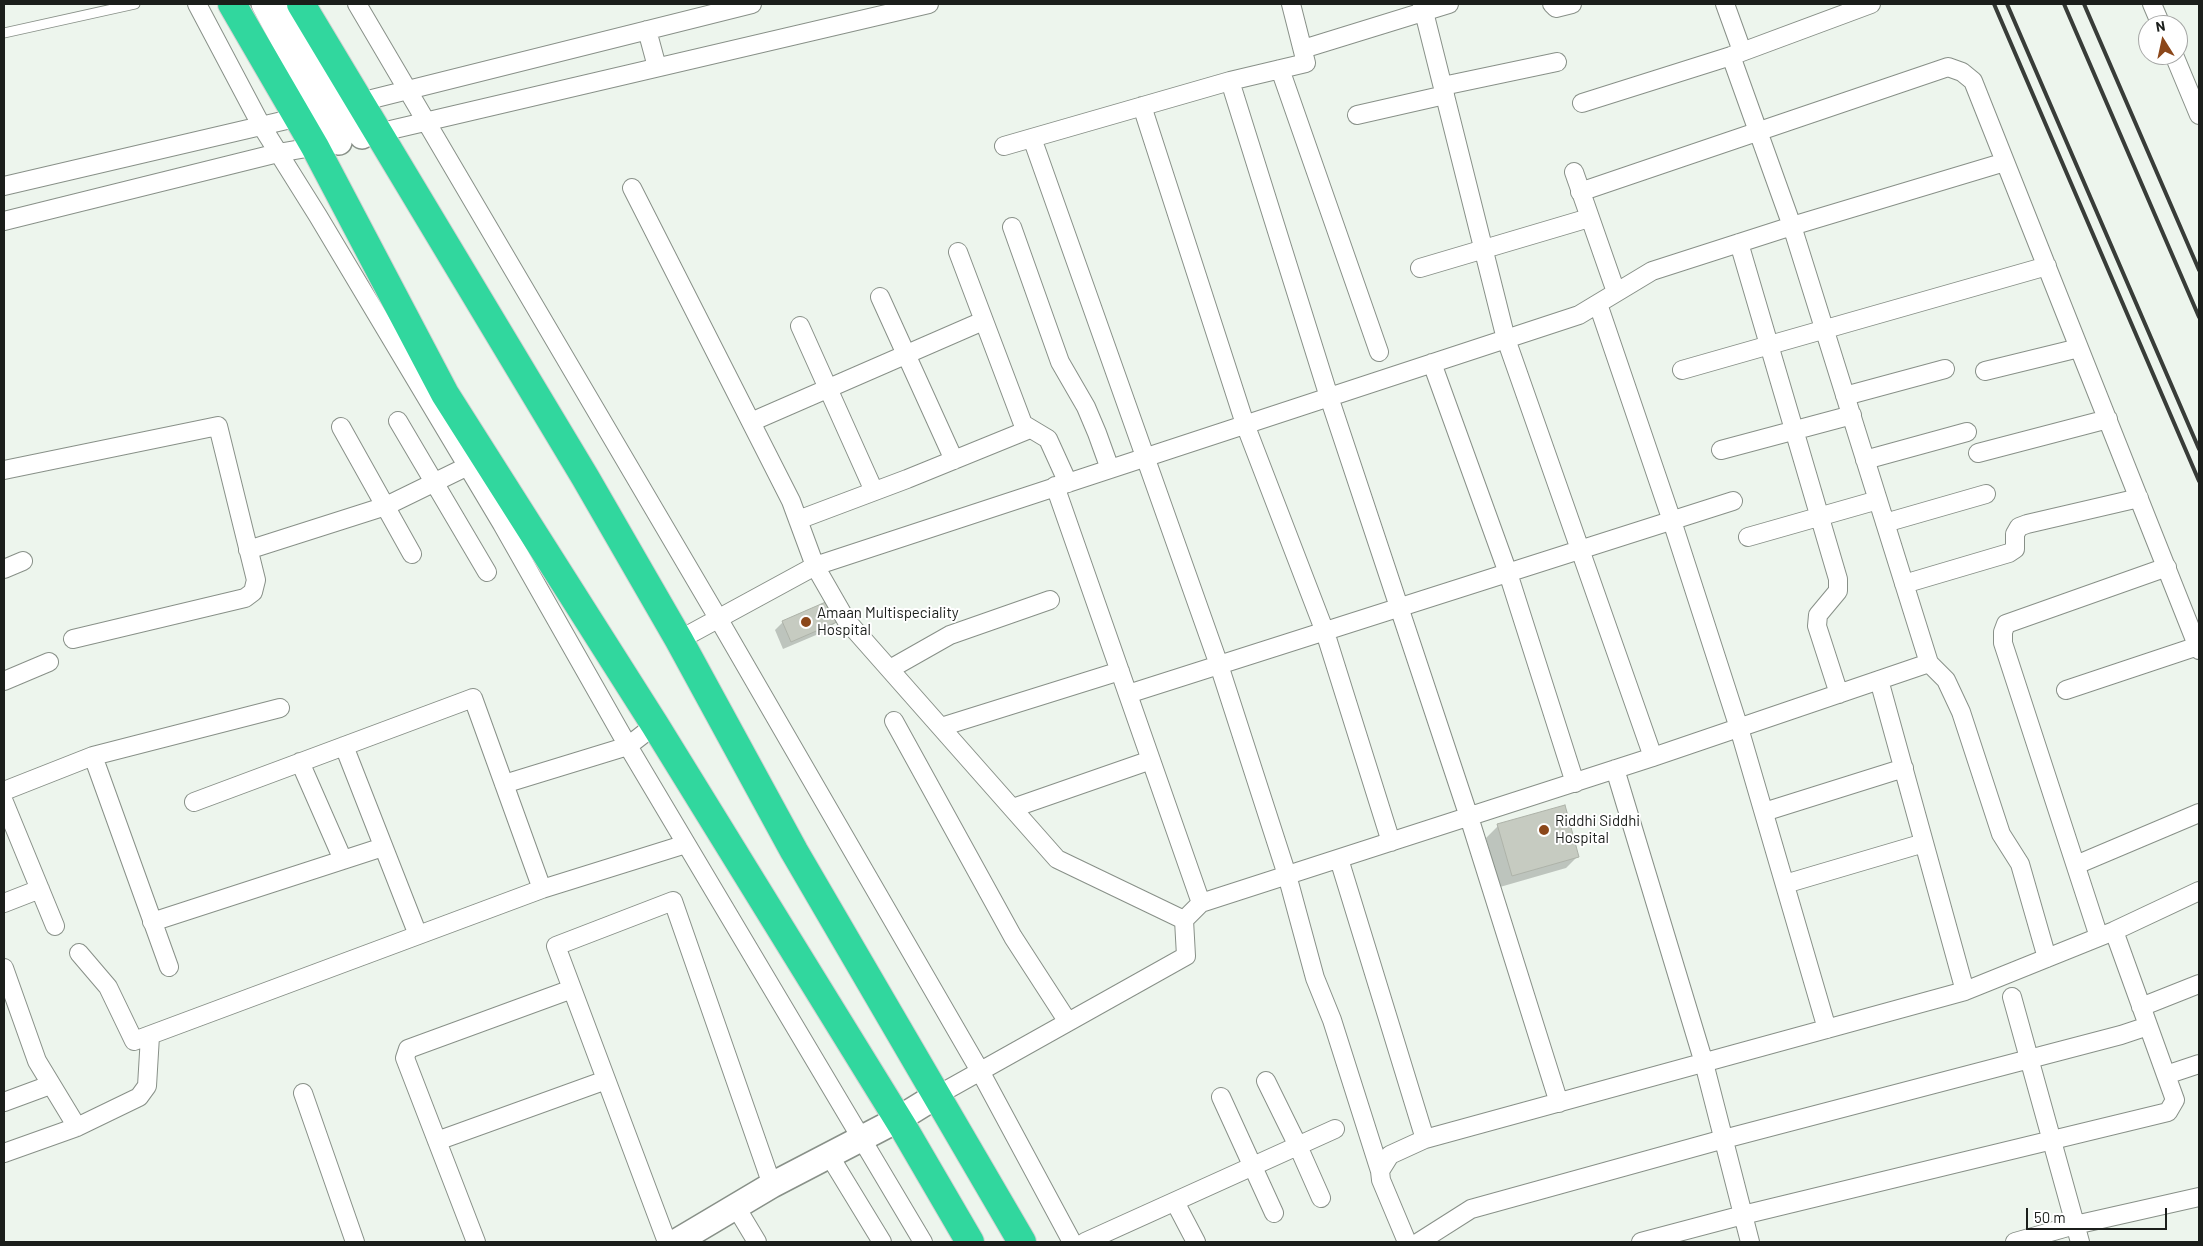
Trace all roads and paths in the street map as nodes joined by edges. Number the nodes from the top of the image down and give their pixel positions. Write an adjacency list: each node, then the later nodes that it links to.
1 (135, 4): 18 (lane)
2 (198, 4): 34 (street)
3 (232, 4): 30 (highway)
4 (264, 4): 30 (street)
5 (284, 4): 30 (street)
6 (301, 4): 30 (highway)
7 (357, 4): 26 (street)
8 (752, 4): 17 (street)
9 (929, 4): 23 (street)
10 (1291, 4): 19 (street)
11 (1449, 4): 16 (street)
12 (1552, 4): 13 (street)
13 (1572, 4)
14 (1725, 4): 20 (street)
15 (1871, 4): 20 (street)
16 (1423, 8): 19 (street); 27 (street)
17 (647, 30): 23 (street); 26 (street)
18 (4, 33)
19 (1303, 49): 24 (street)
20 (1737, 53): 28 (street); 35 (street)
21 (1557, 62): 27 (street)
22 (2178, 65): 31 (street)
23 (657, 66): 33 (street)
24 (1280, 69): 25 (street); 63 (street)
25 (1230, 81): 29 (street); 71 (street)
26 (408, 90): 30 (street); 33 (street)
27 (1444, 90): 32 (street); 50 (street)
28 (1582, 103)
29 (1142, 106): 36 (street); 76 (street)
30 (332, 109): 34 (street); 37 (highway); 37 (highway)
31 (2199, 114)
32 (1357, 115)
33 (426, 121): 37 (street); 114 (street)
34 (261, 125): 39 (street); 42 (street)
35 (1760, 133): 40 (street); 44 (street); 47 (street)
36 (1032, 138): 38 (street); 83 (street)
37 (349, 140): 39 (street); 117 (highway); 131 (highway)
38 (1004, 146)
39 (278, 153): 46 (street); 86 (street)
40 (2005, 162): 47 (street); 52 (street)
41 (1574, 172): 44 (street)
42 (4, 186)
43 (632, 188): 75 (street)
44 (1580, 192): 45 (street)
45 (1589, 218): 50 (street); 54 (street)
46 (4, 221)
47 (1792, 226): 49 (street); 59 (street)
48 (1012, 227): 87 (street)
49 (1739, 244): 54 (street); 61 (street)
50 (1484, 249): 53 (street); 60 (street)
51 (958, 252): 57 (street)
52 (2047, 266): 59 (street); 62 (street)
53 (1420, 268)
54 (1616, 292): 56 (street)
55 (880, 297): 64 (street)
56 (1598, 304): 60 (street); 99 (street)
57 (984, 321): 64 (street); 78 (street)
58 (800, 326): 69 (street)
59 (1824, 330): 61 (street); 70 (street)
60 (1506, 339): 65 (street); 103 (street)
61 (1768, 346): 67 (street); 79 (street)
62 (2079, 348): 68 (street); 73 (street)
63 (1379, 352)
64 (906, 354): 69 (street); 84 (street)
65 (1432, 363): 71 (street); 110 (street)
66 (1945, 369): 70 (street)
67 (1682, 370)
68 (1985, 371)
69 (829, 388): 75 (street); 91 (street)
70 (1845, 396): 72 (street)
71 (1329, 397): 76 (street); 113 (street)
72 (1852, 415): 79 (street); 85 (street)
73 (2108, 419): 82 (street); 93 (street)
74 (398, 420): 89 (street)
75 (751, 422): 98 (street)
76 (1245, 424): 83 (street); 115 (street)
77 (341, 427): 96 (street)
78 (1030, 429): 84 (street); 90 (street)
79 (1794, 430): 81 (street); 97 (street)
80 (1967, 432): 85 (street)
81 (1721, 450)
82 (1978, 453)
83 (1146, 457): 87 (street); 121 (street)
84 (954, 460): 91 (street)
85 (1866, 460): 94 (street)
86 (468, 466): 89 (street); 135 (street)
87 (1110, 469): 90 (street)
88 (4, 470): 102 (street)
89 (433, 483): 96 (street); 109 (street)
90 (1061, 484): 106 (street); 123 (street)
91 (874, 491): 98 (street)
92 (1986, 494): 100 (street)
93 (2139, 498): 107 (street); 111 (street)
94 (1878, 500): 97 (street); 100 (street)
95 (1733, 501): 99 (street)
96 (386, 506): 102 (street); 104 (street)
97 (1819, 516): 101 (street); 128 (street)
98 (798, 520): 106 (street)
99 (1672, 521): 103 (street); 133 (street)
100 (1885, 523): 111 (street)
101 (1748, 537)
102 (248, 550): 116 (street)
103 (1580, 550): 110 (street); 137 (street)
104 (412, 554)
105 (24, 561): 108 (street)
106 (815, 566): 114 (street); 122 (street)
107 (2167, 567): 118 (street); 157 (street)
108 (4, 569)
109 (487, 572)
110 (1508, 573): 113 (street); 142 (street)
111 (1904, 584): 120 (street)
112 (1050, 600): 122 (street)
113 (1399, 608): 115 (street); 150 (street)
114 (718, 618): 117 (street); 186 (street)
115 (1325, 632): 121 (street); 151 (street)
116 (73, 639)
117 (679, 640): 192 (highway)
118 (2198, 648): 126 (street)
119 (49, 662): 125 (street)
120 (1929, 663): 124 (street); 171 (street)
121 (1219, 665): 127 (street); 158 (street)
122 (890, 669): 132 (street)
123 (1120, 671): 127 (street); 132 (street)
124 (1879, 680): 128 (street); 140 (street)
125 (4, 681)
126 (2066, 690)
127 (1128, 694): 138 (street)
128 (1839, 694): 133 (street)
129 (280, 708): 136 (street)
130 (894, 721): 179 (street)
131 (655, 724): 135 (street); 196 (highway)
132 (941, 727): 147 (street)
133 (1740, 728): 137 (street); 148 (street)
134 (344, 746): 139 (street); 143 (street); 154 (street)
135 (628, 746): 143 (street); 153 (street)
136 (93, 756): 144 (street); 166 (street)
137 (1653, 758): 141 (street)
138 (1151, 760): 147 (street); 164 (street)
139 (300, 762): 146 (street); 156 (street)
140 (1904, 768): 148 (street); 152 (street)
141 (1615, 770): 142 (street); 184 (street)
142 (1575, 783): 150 (street)
143 (504, 784): 160 (street)
144 (4, 791)
145 (4, 802): 161 (street)
146 (194, 802)
147 (1012, 808): 165 (street)
148 (1764, 812): 159 (street)
149 (2199, 813): 157 (street)
150 (1469, 817): 151 (street); 195 (street)
151 (1392, 842): 155 (street)
152 (1924, 843): 159 (street); 176 (street)
153 (686, 844): 160 (street); 199 (street)
154 (383, 847): 156 (street); 169 (street)
155 (1339, 859): 158 (street); 200 (street)
156 (344, 860): 166 (street)
157 (2076, 865): 168 (street)
158 (1287, 875): 164 (street); 208 (street)
159 (1785, 884): 181 (street)
160 (542, 889): 169 (street)
161 (40, 890): 163 (street); 167 (street)
162 (2199, 891): 168 (street)
163 (4, 903)
164 (1201, 904): 165 (street)
165 (1184, 920): 179 (street)
166 (152, 922): 172 (street)
167 (55, 926)
168 (2106, 934): 171 (street); 178 (street)
169 (418, 935): 182 (street)
170 (79, 953): 182 (street)
171 (2047, 958): 176 (street)
172 (168, 967)
173 (4, 968): 190 (street)
174 (2199, 984): 178 (street)
175 (572, 989): 188 (street); 202 (street); 209 (street)
176 (1965, 991): 181 (street)
177 (2012, 997): 183 (street)
178 (2141, 1007): 180 (street)
179 (1068, 1022): 186 (street)
180 (2148, 1026): 183 (street); 187 (street)
181 (1827, 1029): 184 (street)
182 (150, 1036): 197 (street)
183 (2029, 1059): 201 (street); 203 (street)
184 (1704, 1063): 195 (street); 201 (street)
185 (2199, 1064): 187 (street)
186 (980, 1071): 192 (street); 226 (street)
187 (2166, 1075): 203 (street)
188 (606, 1080): 202 (street); 219 (street)
189 (1266, 1081): 204 (street)
190 (50, 1085): 194 (street); 197 (street)
191 (303, 1093): 217 (street)
192 (936, 1096): 196 (street); 225 (highway)
193 (1221, 1098): 207 (street)
194 (4, 1102)
195 (1559, 1103): 200 (street)
196 (897, 1120): 199 (street); 224 (highway)
197 (77, 1128): 205 (street)
198 (1335, 1129): 204 (street)
199 (861, 1138): 206 (street); 223 (street)
200 (1425, 1139): 208 (street)
201 (1724, 1139): 215 (street); 230 (street)
202 (437, 1141): 218 (street)
203 (2050, 1141): 215 (street); 216 (street)
204 (1298, 1146): 207 (street); 211 (street)
205 (4, 1153)
206 (828, 1155): 209 (street); 222 (street)
207 (1251, 1166): 212 (street); 214 (street)
208 (1380, 1171): 229 (street)
209 (772, 1185): 213 (street)
210 (2199, 1197): 216 (street)
211 (1321, 1198)
212 (1175, 1202): 227 (street); 228 (street)
213 (736, 1207): 220 (street); 221 (street)
214 (1274, 1213)
215 (1743, 1215): 231 (street); 232 (street)
216 (2075, 1225): 233 (street); 234 (street)
217 (355, 1242)
218 (476, 1242)
219 (666, 1242)
220 (676, 1242)
221 (756, 1242)
222 (882, 1242)
223 (923, 1242)
224 (970, 1242)
225 (1022, 1242)
226 (1072, 1242)
227 (1085, 1242)
228 (1196, 1242)
229 (1407, 1242)
230 (1419, 1242)
231 (1641, 1242)
232 (1750, 1242)
233 (2016, 1242)
234 (2080, 1242)

